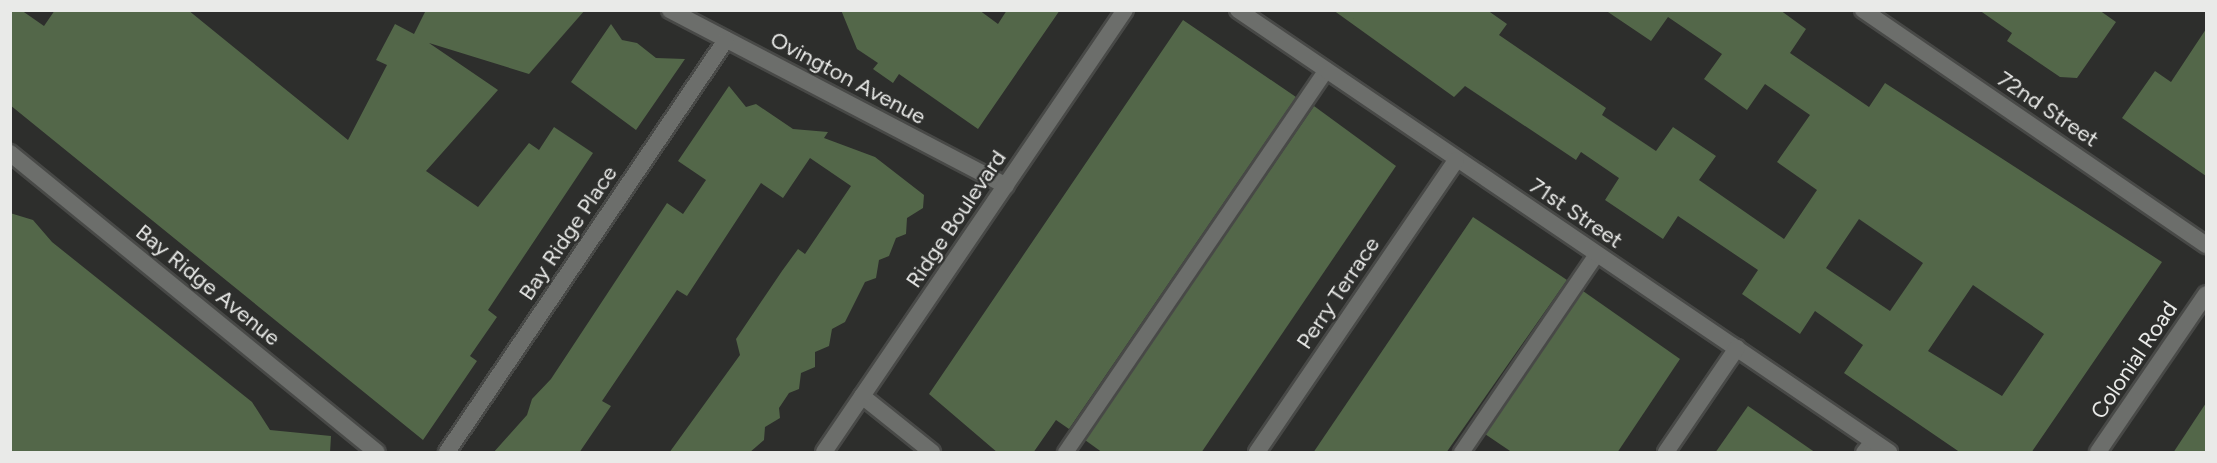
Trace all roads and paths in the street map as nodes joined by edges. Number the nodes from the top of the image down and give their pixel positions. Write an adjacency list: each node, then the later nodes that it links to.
1 (670, 10): 5 (street, Ovington Avenue)
2 (1125, 10): 9 (street, Ridge Boulevard)
3 (1238, 10): 6 (street, 71st Street)
4 (1863, 10): 10 (street, 72nd Street)
5 (726, 40): 9 (street, Ovington Avenue); 17 (street, Bay Ridge Place)
6 (1326, 70): 8 (street, 71st Street); 20 (lane)
7 (10, 153): 16 (street, Bay Ridge Avenue)
8 (1456, 160): 11 (street, 71st Street); 21 (street, Perry Terrace)
9 (1005, 186): 14 (street, Ridge Boulevard)
10 (2206, 245)
11 (1596, 254): 13 (street, 71st Street); 22 (lane)
12 (2206, 294): 25 (street, Colonial Road)
13 (1737, 348): 15 (street, 71st Street); 23 (street)
14 (862, 396): 18 (street, Ridge Boulevard); 19 (street)
15 (1868, 447): 24 (street, 71st Street)
16 (376, 453)
17 (447, 453)
18 (824, 453)
19 (932, 453)
20 (1065, 453)
21 (1257, 453)
22 (1461, 453)
23 (1666, 453)
24 (1889, 453)
25 (2098, 453)

